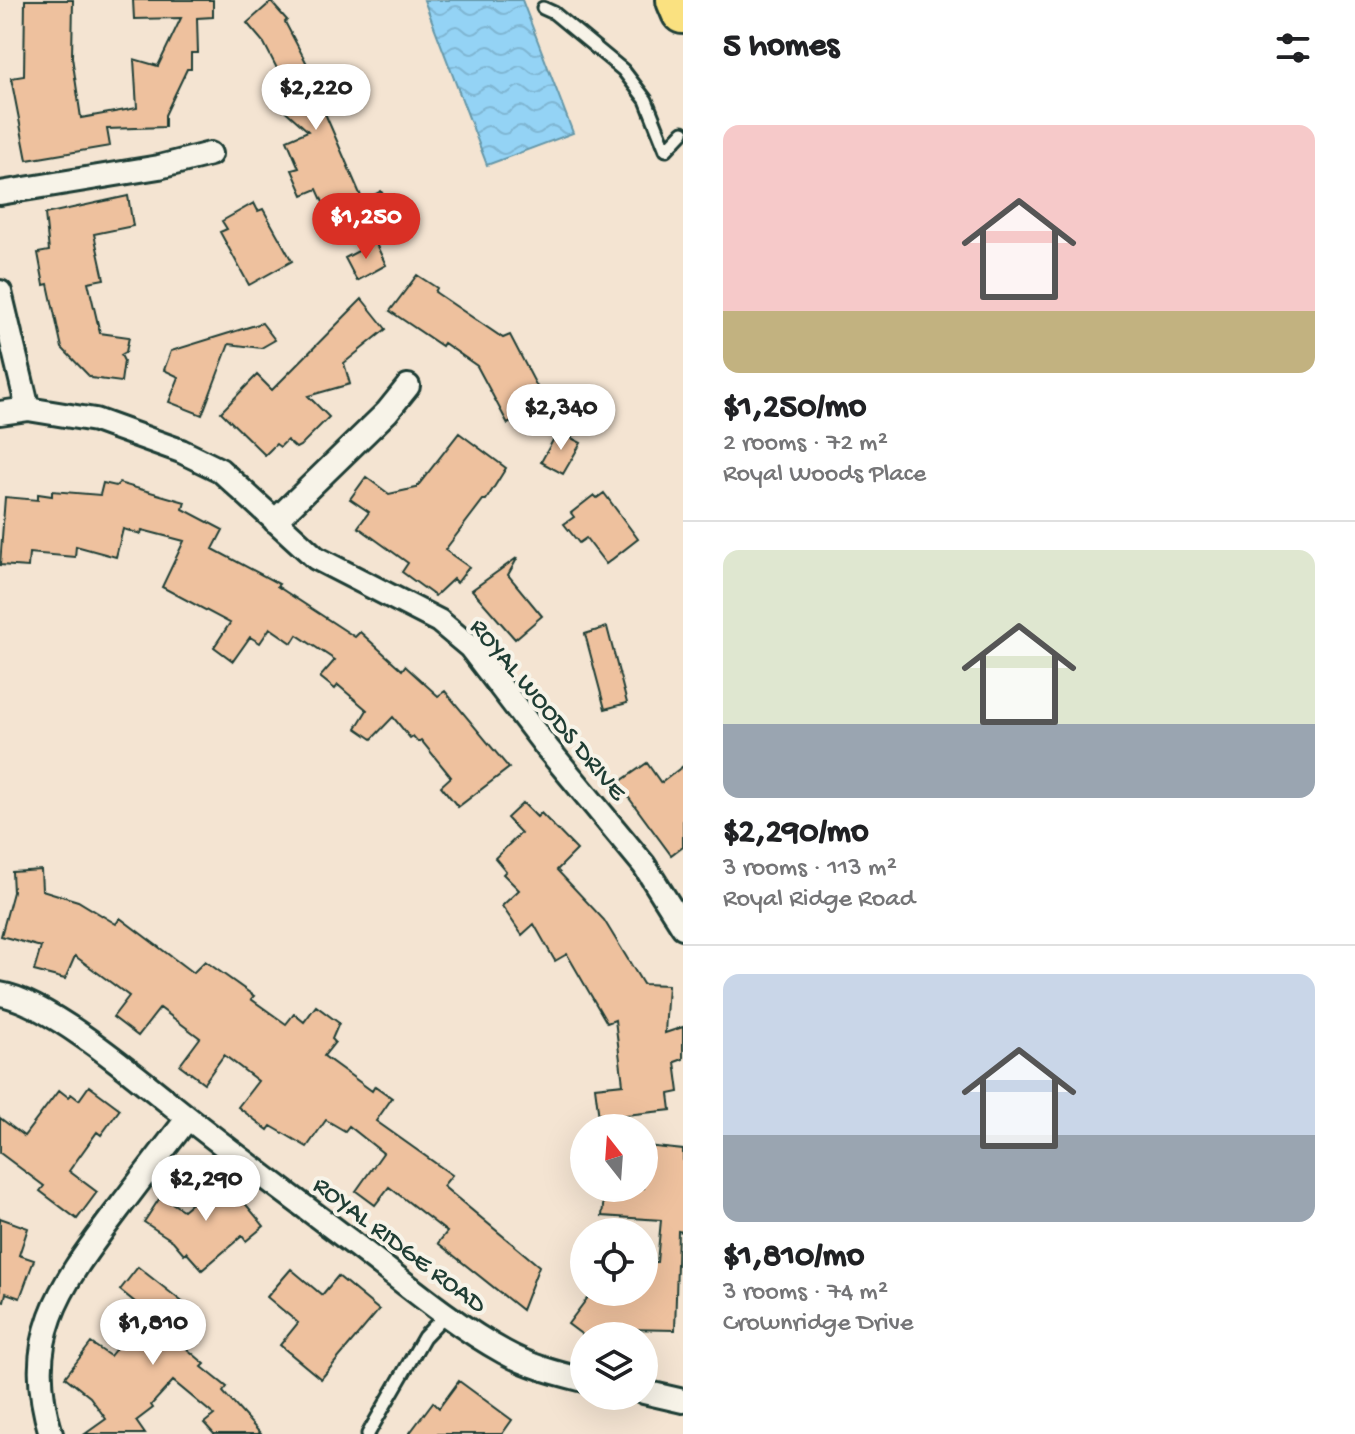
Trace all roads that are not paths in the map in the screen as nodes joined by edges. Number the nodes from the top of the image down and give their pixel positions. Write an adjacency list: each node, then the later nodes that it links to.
1 (678, 0): 3 (highway)
2 (543, 8): 4 (lane)
3 (683, 12)
4 (683, 132)
5 (210, 154): 6 (street)
6 (0, 193)
7 (0, 292): 9 (street)
8 (408, 386): 11 (street)
9 (28, 409): 10 (street, ROYAL WOODS DRIVE); 11 (street, ROYAL WOODS DRIVE)
10 (0, 413)
11 (275, 521): 12 (street, ROYAL WOODS DRIVE)
12 (683, 927)
13 (0, 994): 14 (street, ROYAL RIDGE ROAD)
14 (188, 1118): 15 (street, ROYAL RIDGE ROAD); 19 (street)
15 (446, 1313): 16 (street, ROYAL RIDGE ROAD); 20 (lane)
16 (570, 1377)
17 (658, 1395): 18 (street)
18 (683, 1401)
19 (51, 1434)
20 (368, 1434)

